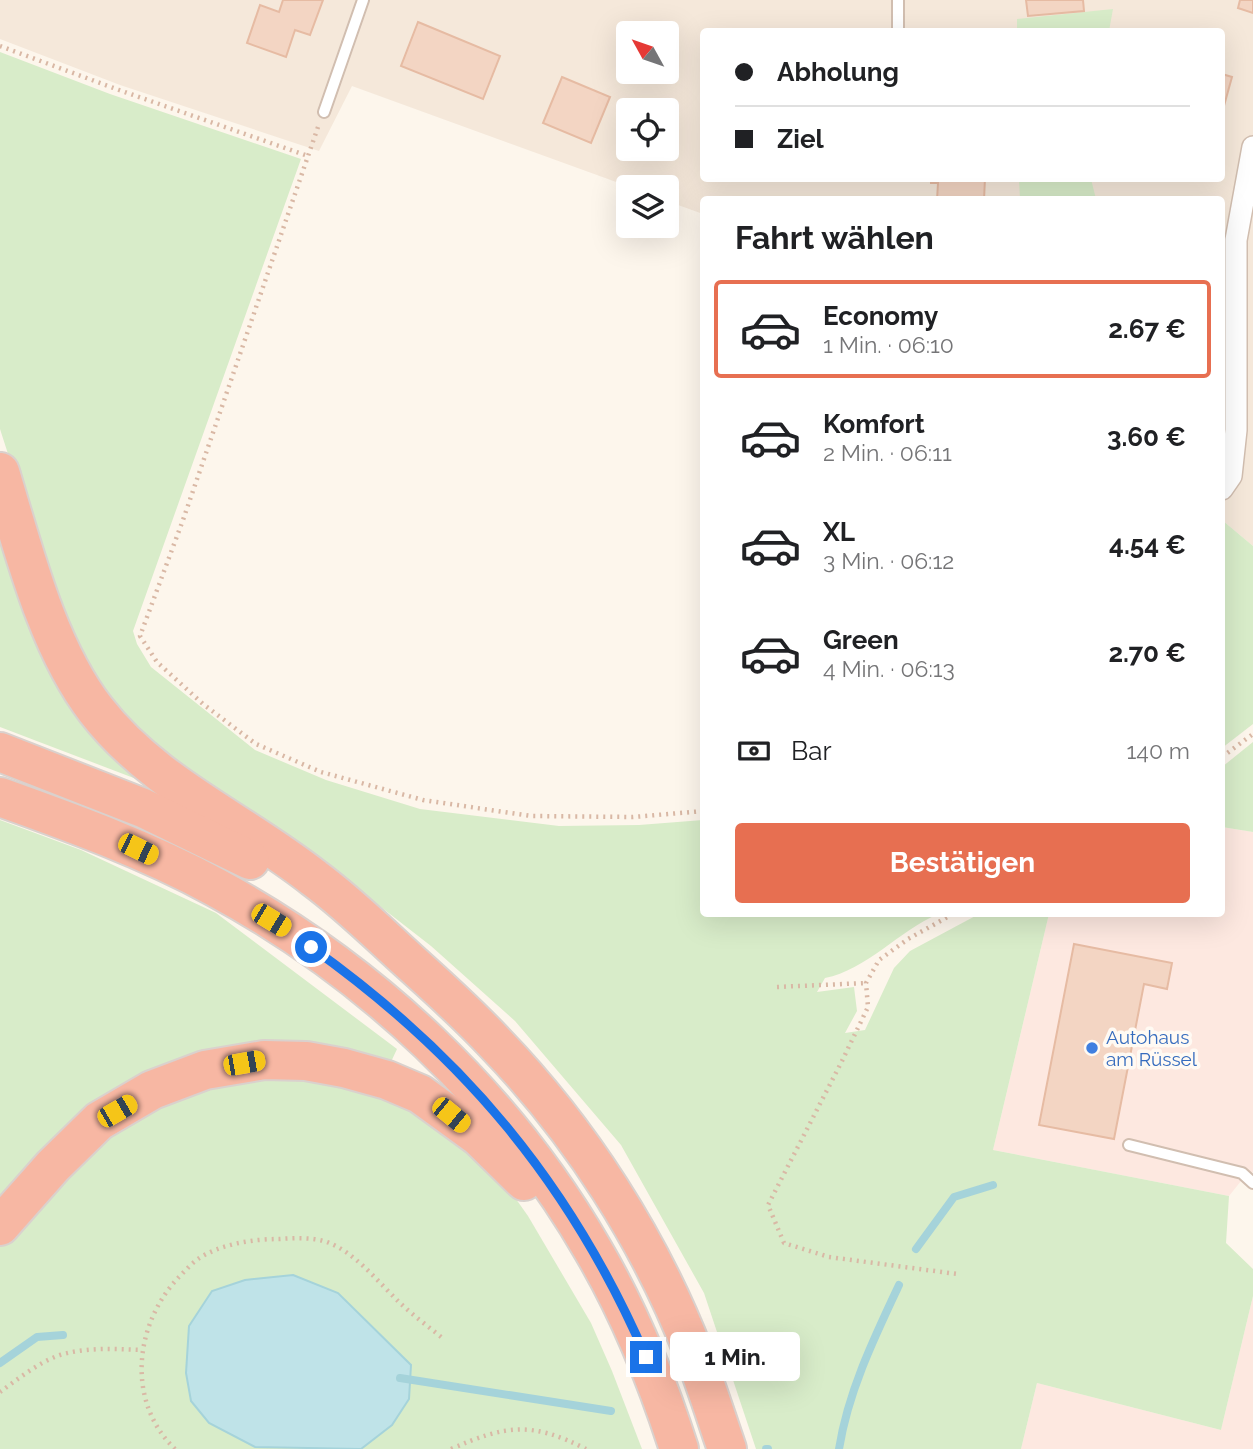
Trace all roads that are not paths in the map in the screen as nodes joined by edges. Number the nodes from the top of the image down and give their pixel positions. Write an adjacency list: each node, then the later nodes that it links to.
1 (363, 0): 4 (lane)
2 (898, 0): 3 (lane)
3 (898, 28)
4 (324, 112)
5 (1253, 147): 7 (street)
6 (0, 472): 10 (highway)
7 (1225, 484)
8 (0, 752): 10 (highway)
9 (0, 797): 14 (highway)
10 (408, 960): 16 (highway)
11 (1129, 1146): 12 (lane)
12 (1253, 1183)
13 (0, 1226): 14 (highway)
14 (593, 1249): 15 (highway)
15 (679, 1449)
16 (727, 1449)

